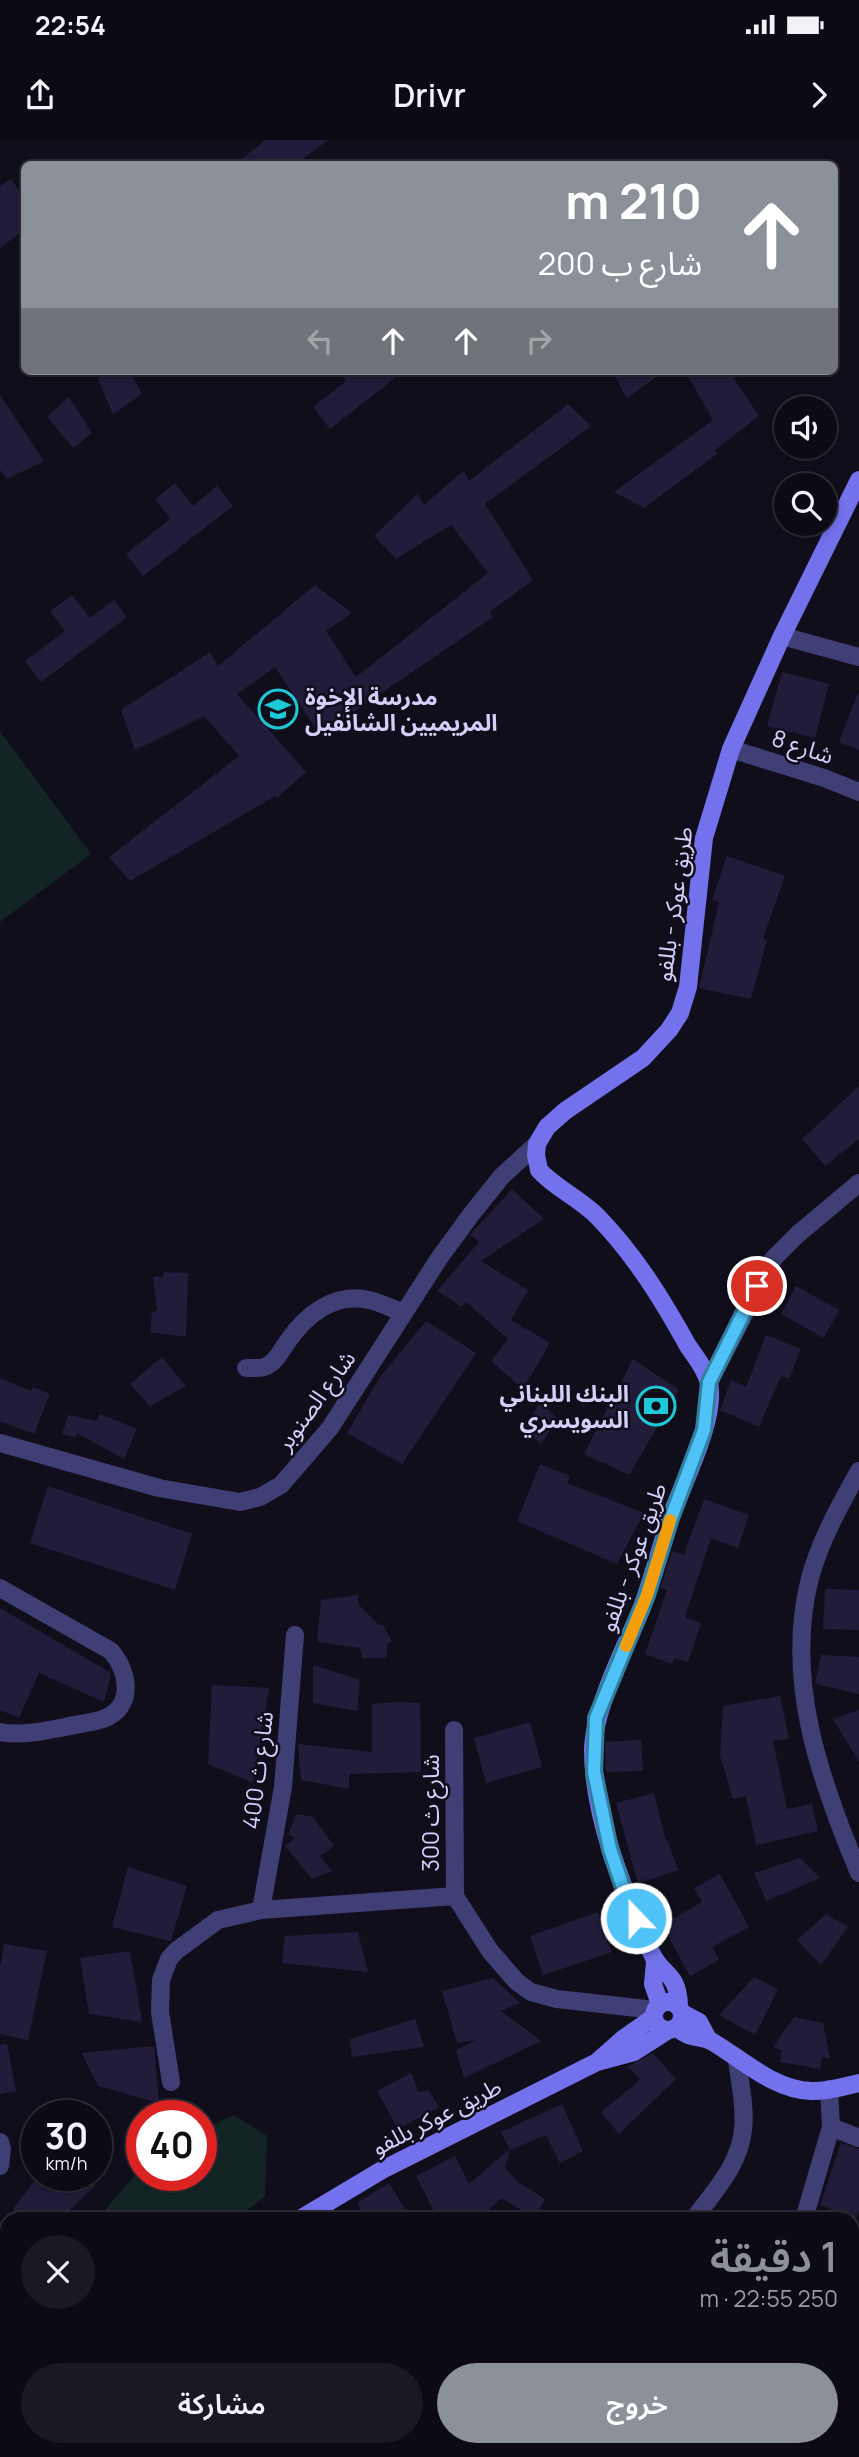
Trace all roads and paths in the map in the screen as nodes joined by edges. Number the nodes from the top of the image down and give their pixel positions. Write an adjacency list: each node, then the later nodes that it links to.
1 (859, 480): 2 (street, طريق عوكر - بللفو)
2 (782, 636): 3 (street); 4 (street, طريق عوكر - بللفو)
3 (859, 657)
4 (731, 749): 5 (street, شارع 8); 6 (street, طريق عوكر - بللفو)
5 (859, 792)
6 (537, 1144): 8 (street, شارع الصنوبر); 10 (street)
7 (859, 1183): 10 (street)
8 (404, 1313): 9 (street); 11 (street, شارع الصنوبر)
9 (246, 1368)
10 (709, 1382): 20 (street, طريق عوكر - بللفو)
11 (0, 1443)
12 (859, 1471): 17 (street)
13 (0, 1588): 16 (street)
14 (295, 1635): 19 (street, شارع ث 400)
15 (454, 1730): 18 (street, شارع ث 300)
16 (0, 1731)
17 (859, 1873)
18 (455, 1896): 19 (street); 21 (street)
19 (261, 1910): 25 (street)
20 (655, 1962): 21 (street, طريق عوكر - بللفو); 22 (street, طريق عوكر - بللفو)
21 (656, 2010): 22 (street); 22 (street); 24 (street, طريق عوكر بللفو)
22 (676, 2019): 23 (street); 24 (street, طريق عوكر بللفو)
23 (737, 2059): 27 (street); 33 (street)
24 (597, 2062): 32 (street, طريق عوكر بللفو)
25 (171, 2082)
26 (859, 2083): 27 (street)
27 (829, 2089): 28 (street)
28 (831, 2127): 29 (street); 34 (street)
29 (859, 2138)
30 (0, 2141): 31 (street)
31 (0, 2166)
32 (312, 2212)
33 (699, 2212)
34 (806, 2212)

